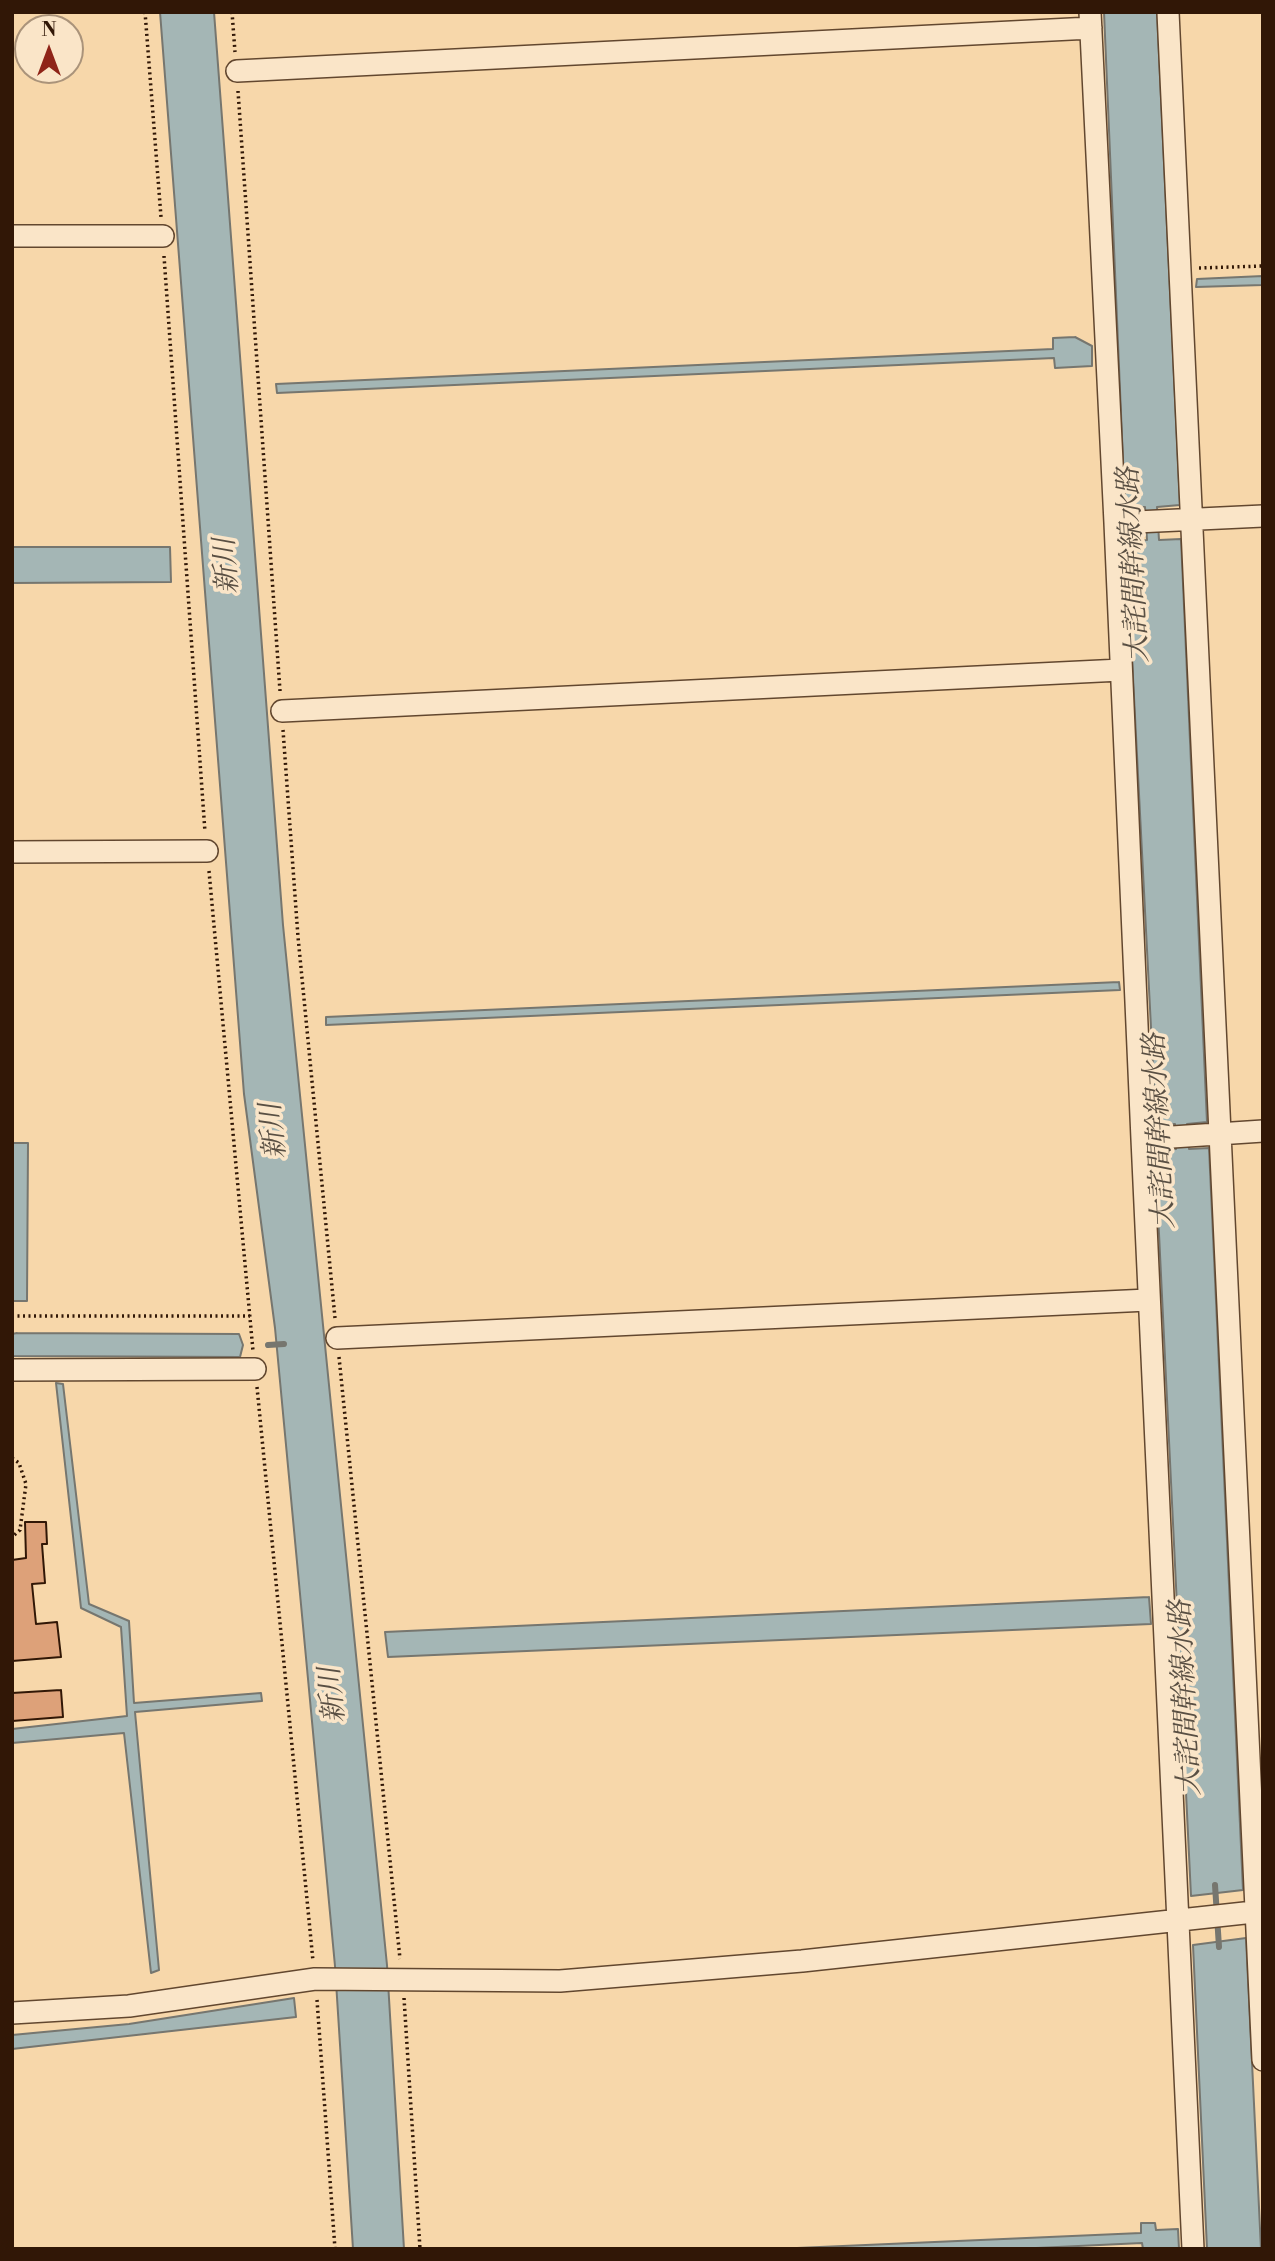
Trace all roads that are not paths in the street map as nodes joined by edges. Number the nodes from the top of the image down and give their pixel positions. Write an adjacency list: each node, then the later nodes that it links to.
1 (1168, 12): 7 (street)
2 (1091, 20): 3 (street); 8 (street)
3 (237, 71)
4 (12, 236): 5 (street)
5 (163, 236)
6 (1263, 516): 7 (street)
7 (1190, 520): 8 (street); 14 (street)
8 (1115, 523): 9 (street)
9 (1121, 670): 10 (street); 15 (street)
10 (282, 711)
11 (207, 851): 12 (street)
12 (12, 852)
13 (1263, 1131): 14 (street)
14 (1219, 1133): 15 (street); 20 (street)
15 (1142, 1139): 16 (street)
16 (1148, 1300): 17 (street); 21 (street)
17 (337, 1338)
18 (255, 1369): 19 (street)
19 (12, 1370)
20 (1259, 1912): 21 (street); 23 (street)
21 (1178, 1920): 22 (street); 24 (street)
22 (12, 2013)
23 (1263, 2060)
24 (1193, 2249)

